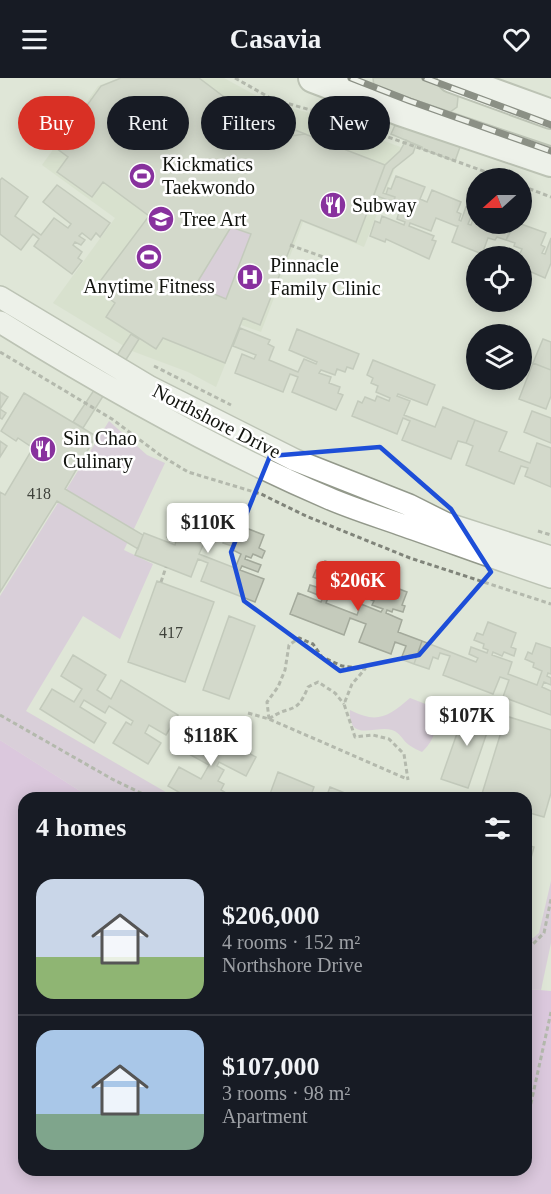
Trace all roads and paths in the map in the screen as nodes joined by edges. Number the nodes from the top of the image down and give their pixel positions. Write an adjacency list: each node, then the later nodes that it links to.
1 (235, 78): 6 (path)
2 (313, 78): 5 (main road)
3 (452, 78): 4 (main road)
4 (551, 114)
5 (551, 162)
6 (475, 168)
7 (532, 190): 8 (path)
8 (551, 197)
9 (290, 245): 10 (path)
10 (326, 258)
11 (0, 297): 16 (street, Northshore Drive)
12 (0, 322): 16 (street, Northshore Drive)
13 (149, 363): 14 (path)
14 (235, 408)
15 (529, 528): 17 (path)
16 (443, 531): 18 (street, Northshore Drive); 20 (street, Northshore Drive)
17 (551, 535)
18 (551, 557)
19 (166, 567): 21 (path)
20 (551, 577)
21 (161, 582)
22 (344, 704): 25 (path); 25 (path); 25 (path)
23 (248, 713): 25 (path)
24 (0, 715): 26 (path)
25 (268, 719)
26 (139, 792)
27 (551, 899): 28 (path)
28 (532, 944)
29 (551, 1012): 30 (path)
30 (532, 1099)

